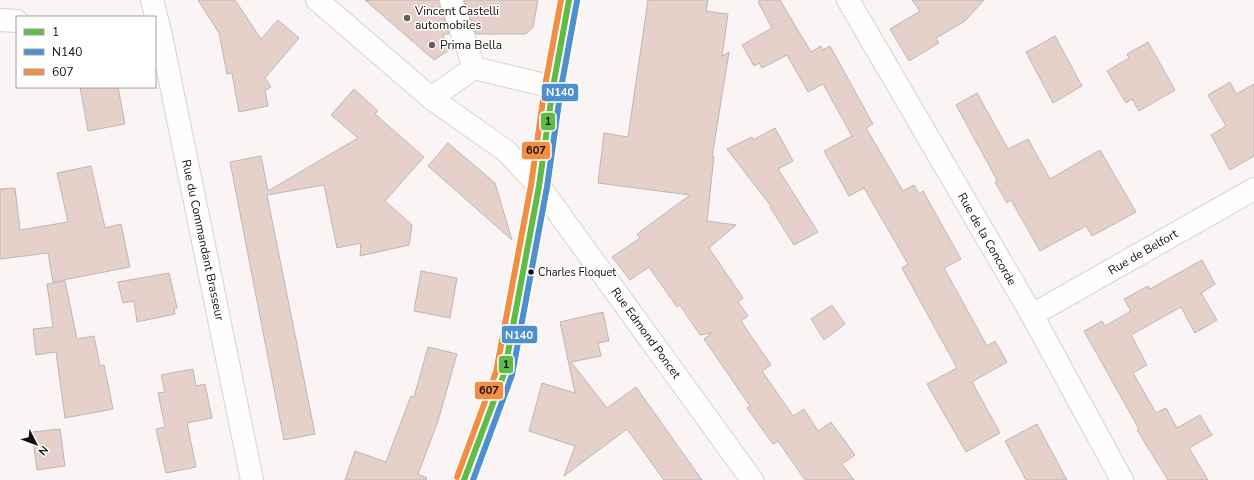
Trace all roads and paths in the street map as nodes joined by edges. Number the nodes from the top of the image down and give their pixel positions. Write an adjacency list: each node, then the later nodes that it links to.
1 (152, 0): 6 (street, Rue du Commandant Brasseur)
2 (317, 0): 13 (street, Rue Edmond Poncet)
3 (451, 0): 11 (street)
4 (569, 0): 12 (street)
5 (850, 1): 16 (street, Rue de la Concorde)
6 (155, 16)
7 (0, 20): 8 (street)
8 (16, 21)
9 (156, 21): 10 (street, Rue du Commandant Brasseur)
10 (158, 31): 17 (street, Rue du Commandant Brasseur)
11 (474, 68): 12 (street); 13 (street)
12 (553, 87): 14 (street)
13 (431, 98): 14 (street, Rue Edmond Poncet)
14 (539, 186): 18 (street); 19 (street, Rue Edmond Poncet)
15 (1254, 189): 16 (street, Rue de Belfort)
16 (1032, 315): 20 (street, Rue de la Concorde)
17 (252, 480)
18 (464, 480)
19 (752, 480)
20 (1122, 480)

